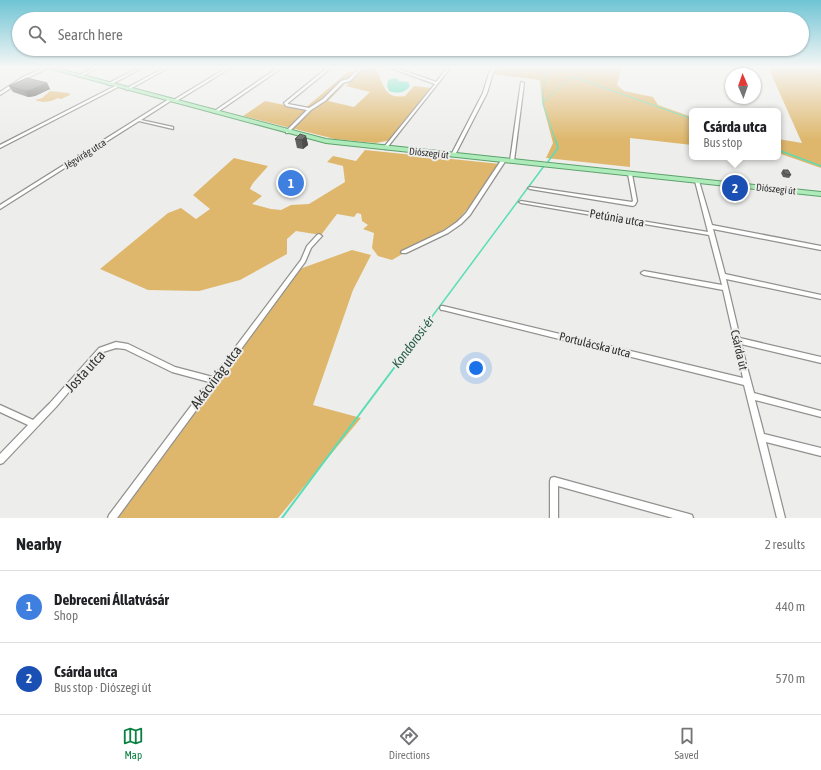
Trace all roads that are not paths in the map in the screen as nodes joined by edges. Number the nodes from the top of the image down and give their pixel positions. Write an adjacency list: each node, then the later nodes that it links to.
1 (108, 91): 16 (street)
2 (135, 91): 10 (main road, Diószegi út)
3 (189, 91): 10 (street, Jégvirág utca)
4 (246, 91): 12 (street)
5 (301, 91): 11 (street)
6 (333, 91): 11 (street)
7 (430, 91): 17 (street)
8 (486, 91): 18 (street)
9 (521, 91): 20 (street)
10 (172, 101): 12 (main road, Diószegi út); 13 (street, Jégvirág utca)
11 (310, 110): 15 (street)
12 (215, 112): 15 (main road, Diószegi út)
13 (138, 120): 14 (street); 26 (street, Jégvirág utca)
14 (172, 128)
15 (287, 132): 17 (main road, Diószegi út)
16 (0, 147)
17 (385, 148): 18 (main road, Diószegi út)
18 (453, 155): 19 (main road, Diószegi út)
19 (504, 160): 20 (main road, Diószegi út); 31 (street)
20 (512, 161): 21 (main road, Diószegi út)
21 (630, 174): 22 (main road, Diószegi út); 23 (street)
22 (697, 181): 24 (main road, Diószegi út); 27 (street, Csárda út)
23 (530, 188)
24 (821, 194)
25 (521, 202): 28 (street, Petúnia utca)
26 (0, 207)
27 (711, 227): 28 (street, Csárda út); 30 (street)
28 (712, 234): 33 (street, Csárda út)
29 (319, 236): 39 (street, Akácvirág utca)
30 (821, 248)
31 (404, 252)
32 (644, 273): 34 (street)
33 (723, 276): 34 (street, Csárda út); 35 (street)
34 (725, 288): 37 (street, Csárda út)
35 (821, 297)
36 (443, 308): 40 (street, Portulácska utca)
37 (737, 340): 38 (street); 40 (street, Csárda út)
38 (821, 360)
39 (214, 380): 44 (street, Josta utca); 48 (street, Akácvirág utca)
40 (747, 382): 41 (street, Csárda út)
41 (750, 395): 43 (street); 45 (street, Csárda út)
42 (0, 408): 44 (street)
43 (821, 414)
44 (34, 424): 47 (street, Josta utca)
45 (761, 437): 46 (street); 51 (street, Csárda út)
46 (821, 452)
47 (0, 460)
48 (112, 518)
49 (554, 518): 50 (street)
50 (689, 518)
51 (781, 518)

